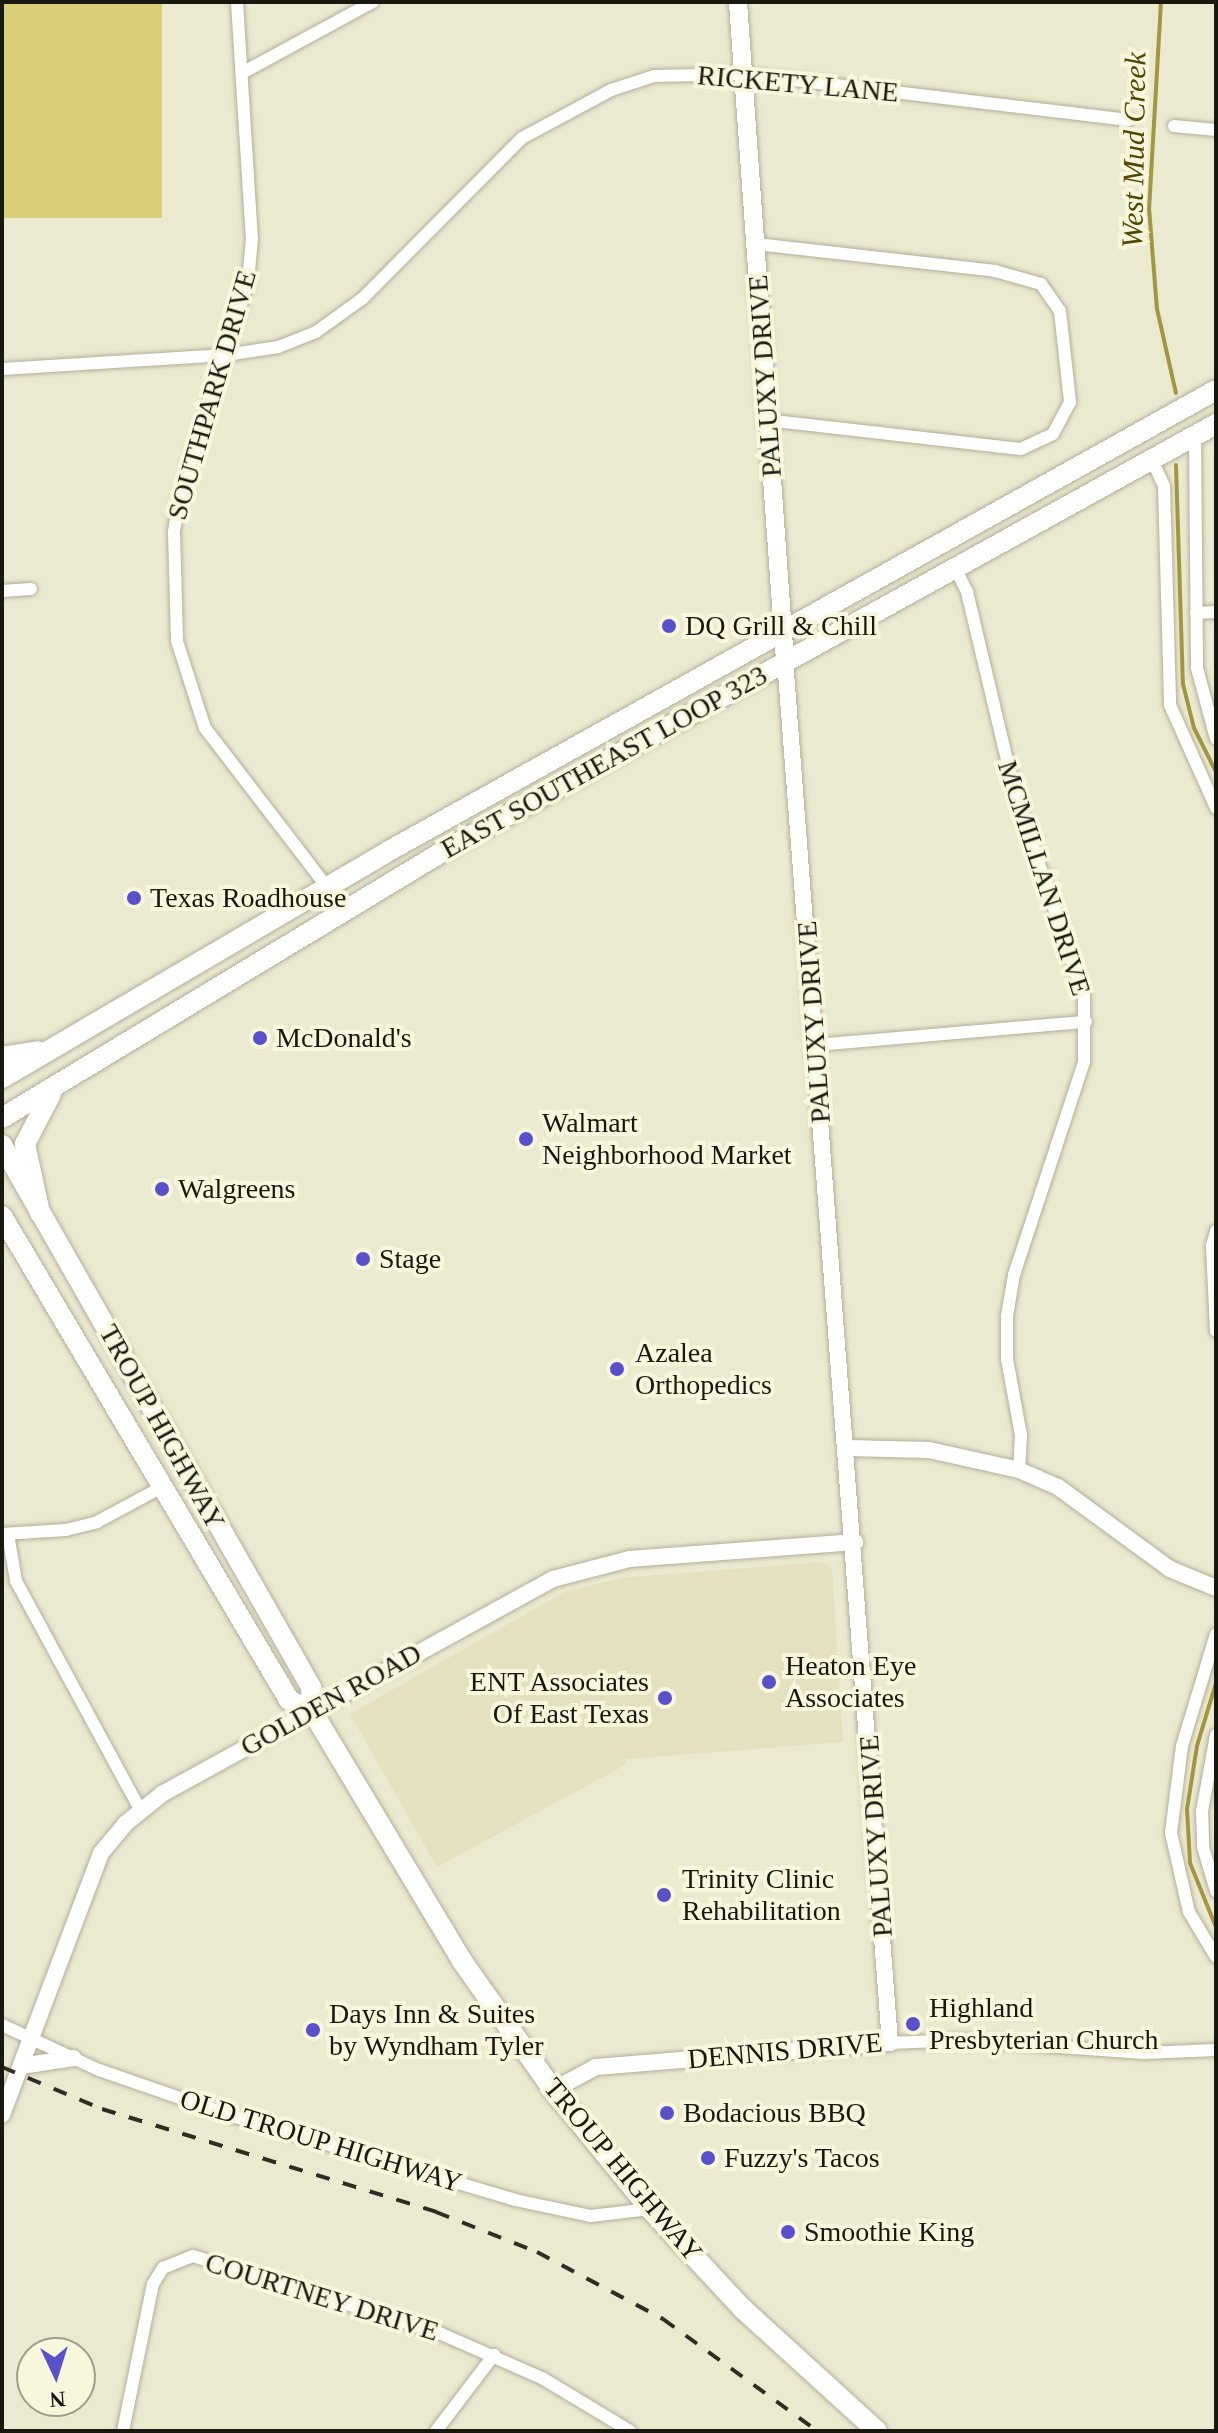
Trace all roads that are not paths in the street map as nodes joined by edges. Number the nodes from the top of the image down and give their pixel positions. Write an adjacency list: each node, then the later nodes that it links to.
1 (237, 2): 4 (street, SOUTHPARK DRIVE)
2 (373, 2): 4 (street)
3 (738, 2): 5 (main road, PALUXY DRIVE)
4 (242, 73): 10 (street, SOUTHPARK DRIVE)
5 (743, 74): 6 (street, RICKETY LANE); 9 (main road, PALUXY DRIVE); 10 (street, RICKETY LANE)
6 (1128, 120)
7 (1174, 126): 8 (street)
8 (1216, 130)
9 (756, 244): 13 (main road, PALUXY DRIVE); 13 (street)
10 (226, 355): 11 (street, RICKETY LANE); 26 (street, SOUTHPARK DRIVE)
11 (2, 369)
12 (1216, 390): 22 (main road, EAST SOUTHEAST LOOP 323)
13 (767, 420): 22 (main road, PALUXY DRIVE)
14 (1216, 424): 15 (main road, EAST SOUTHEAST LOOP 323)
15 (1195, 436): 16 (main road, EAST SOUTHEAST LOOP 323); 21 (street)
16 (1152, 460): 17 (main road, EAST SOUTHEAST LOOP 323); 25 (street)
17 (955, 568): 23 (main road, EAST SOUTHEAST LOOP 323); 27 (street, MCMILLAN DRIVE)
18 (31, 589): 19 (street)
19 (2, 591)
20 (1216, 612): 21 (street)
21 (1196, 613): 24 (street)
22 (782, 636): 23 (main road, PALUXY DRIVE); 26 (main road, EAST SOUTHEAST LOOP 323)
23 (785, 661): 28 (street, PALUXY DRIVE); 32 (main road, EAST SOUTHEAST LOOP 323)
24 (1216, 739)
25 (1216, 808)
26 (327, 887): 29 (main road, EAST SOUTHEAST LOOP 323)
27 (1086, 1022): 28 (street); 40 (street, MCMILLAN DRIVE)
28 (816, 1045): 39 (street, PALUXY DRIVE)
29 (53, 1048): 30 (main road); 31 (main road, EAST SOUTHEAST LOOP 323)
30 (2, 1057)
31 (2, 1078)
32 (59, 1084): 33 (main road, EAST SOUTHEAST LOOP 323); 35 (main road)
33 (2, 1118)
34 (2, 1145): 35 (main road, TROUP HIGHWAY)
35 (40, 1213): 46 (main road, TROUP HIGHWAY)
36 (3, 1219): 41 (main road, TROUP HIGHWAY)
37 (1216, 1231): 38 (street)
38 (1216, 1331)
39 (847, 1448): 40 (street); 43 (street, PALUXY DRIVE)
40 (1019, 1470): 44 (street)
41 (164, 1486): 42 (street); 46 (main road, TROUP HIGHWAY)
42 (5, 1534): 48 (street)
43 (855, 1542): 46 (street, GOLDEN ROAD); 53 (street, PALUXY DRIVE)
44 (1216, 1588)
45 (1216, 1634): 50 (street)
46 (312, 1711): 48 (street, GOLDEN ROAD); 57 (main road, TROUP HIGHWAY)
47 (1216, 1735): 49 (street)
48 (141, 1811): 52 (street, GOLDEN ROAD)
49 (1216, 1891)
50 (1216, 1957)
51 (2, 2025): 52 (street, OLD TROUP HIGHWAY)
52 (31, 2039): 55 (street, OLD TROUP HIGHWAY); 56 (street, GOLDEN ROAD)
53 (890, 2043): 54 (street, DENNIS DRIVE); 57 (street, DENNIS DRIVE)
54 (1216, 2050)
55 (73, 2058): 56 (street); 59 (street, OLD TROUP HIGHWAY)
56 (21, 2066): 58 (street, GOLDEN ROAD)
57 (553, 2090): 59 (main road, TROUP HIGHWAY)
58 (4, 2104)
59 (650, 2209): 64 (main road, TROUP HIGHWAY)
60 (494, 2355): 61 (street, COURTNEY DRIVE); 62 (street); 63 (street, COURTNEY DRIVE)
61 (123, 2431)
62 (436, 2431)
63 (630, 2431)
64 (877, 2431)

